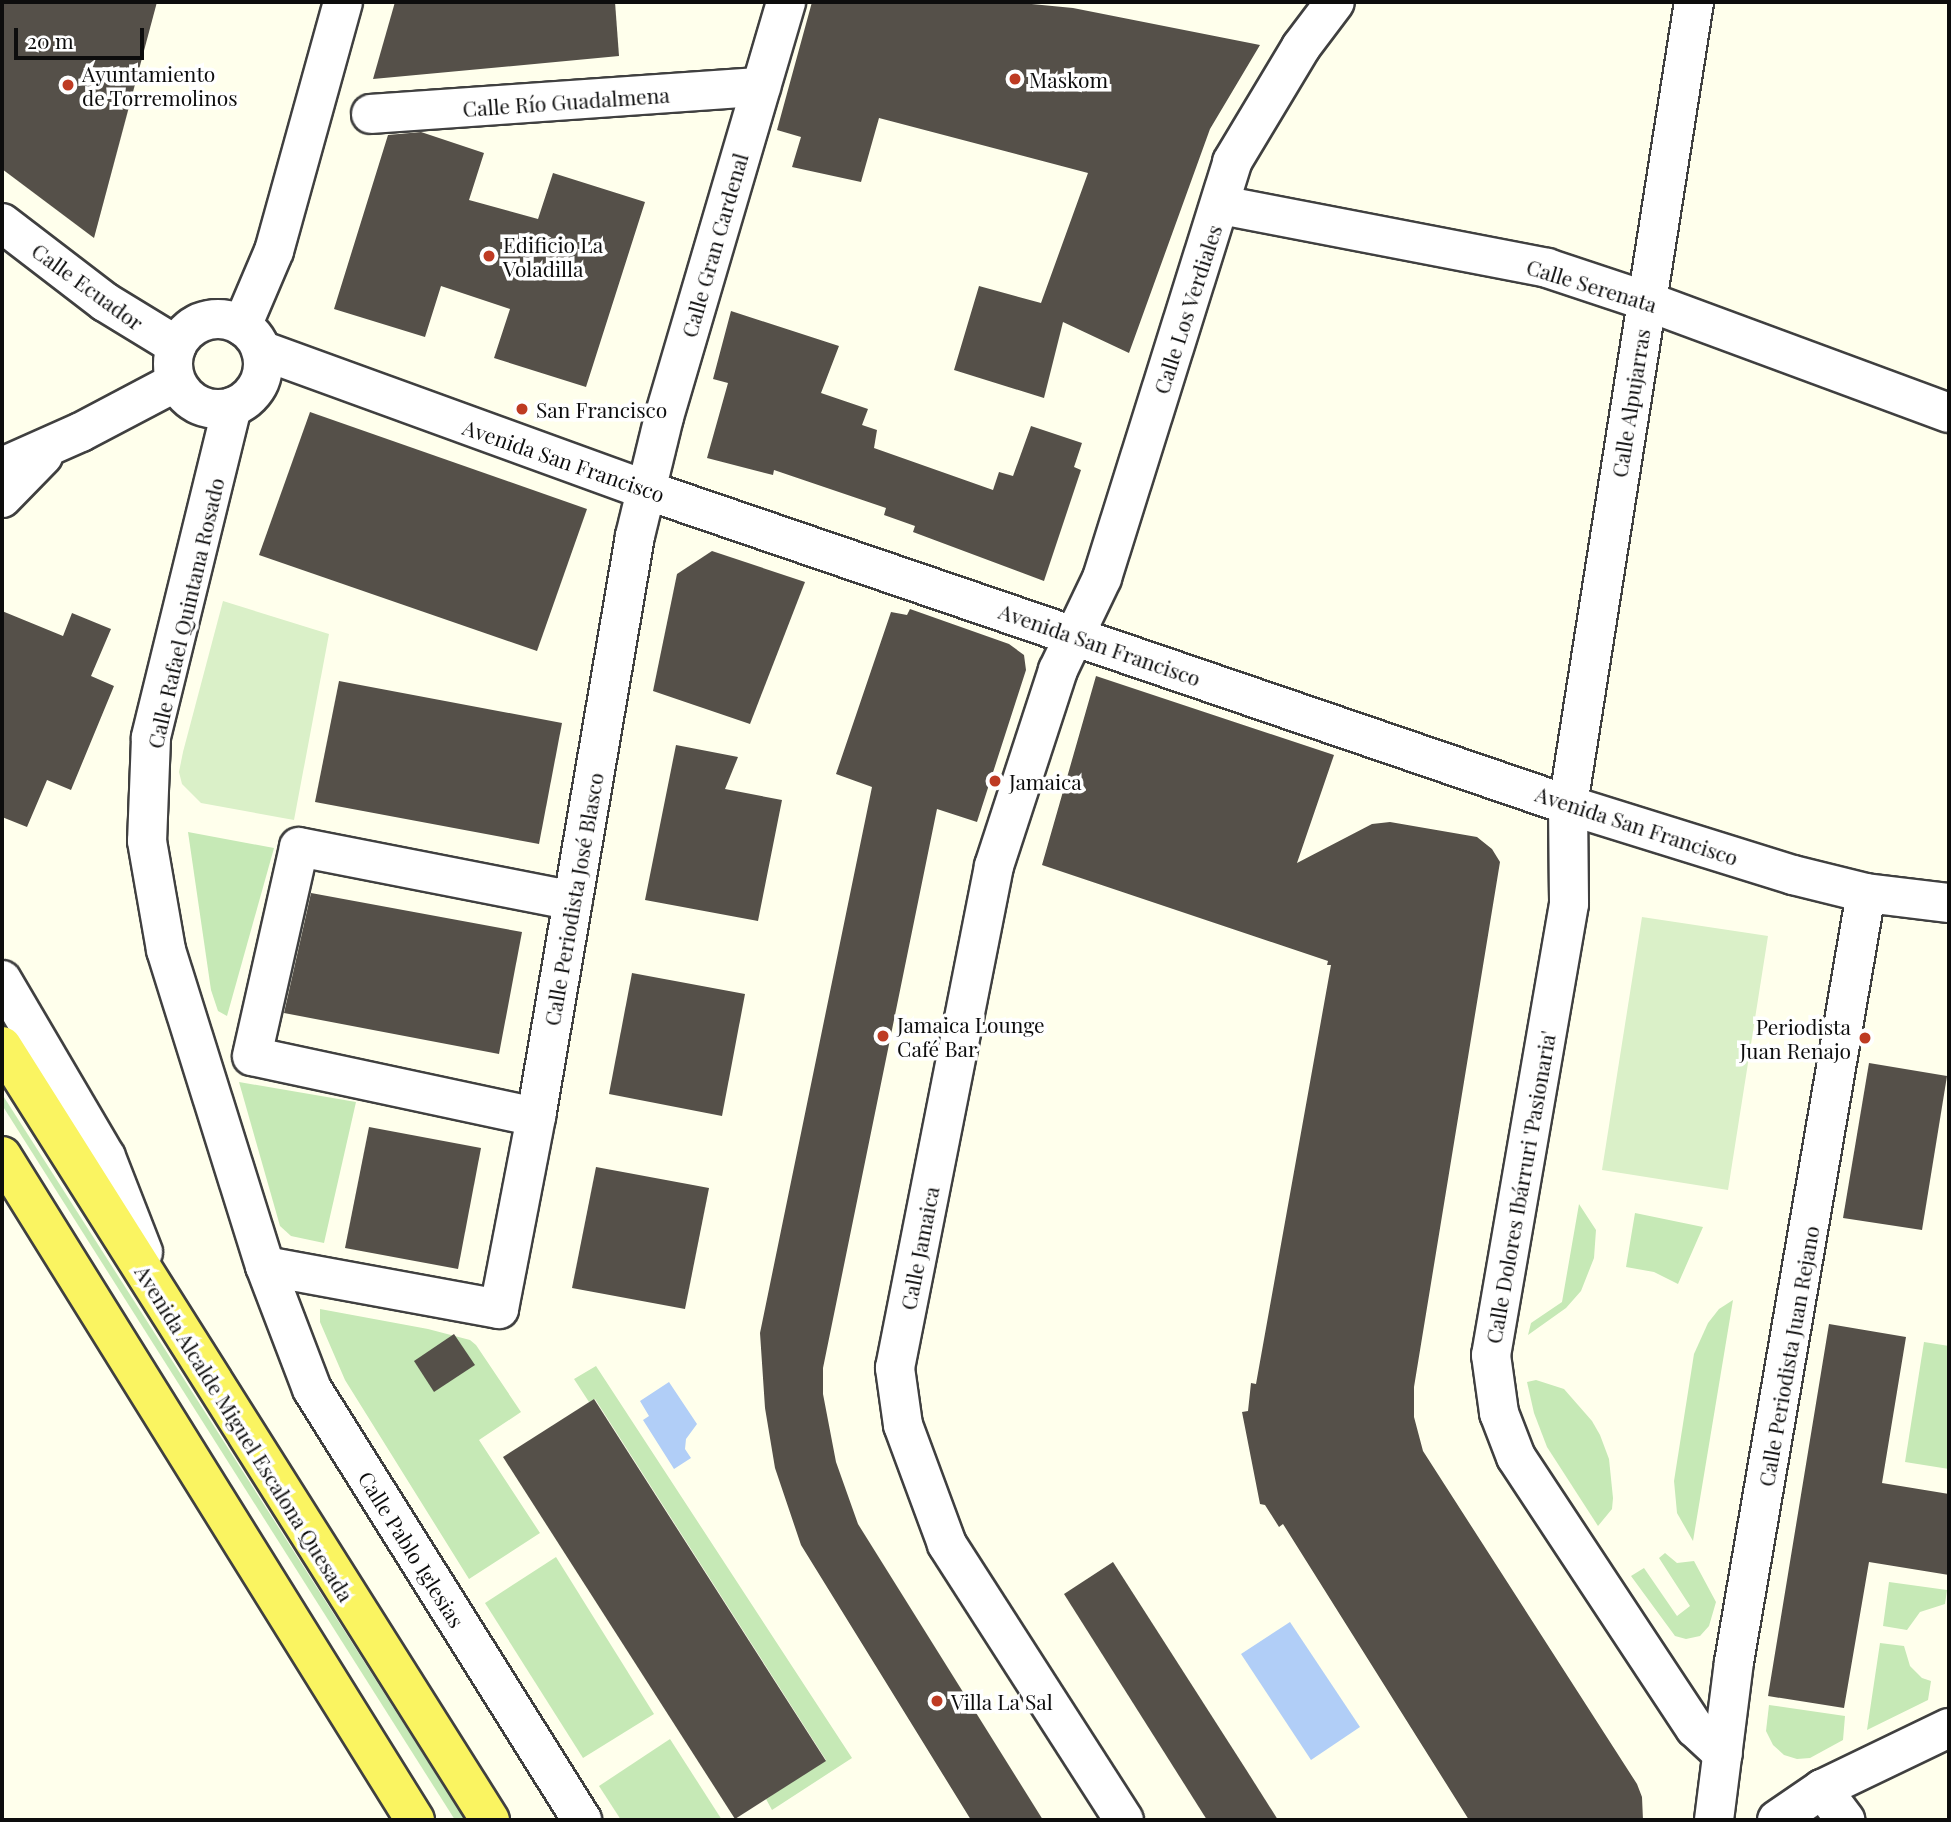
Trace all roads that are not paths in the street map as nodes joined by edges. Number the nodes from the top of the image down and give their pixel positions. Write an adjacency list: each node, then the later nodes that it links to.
1 (343, 2): 10 (street)
2 (786, 2): 5 (street, Calle Gran Cardenal)
3 (1335, 2): 7 (street, Calle Los Verdiales)
4 (1694, 2): 9 (street, Calle Alpujarras)
5 (761, 87): 6 (street, Calle Río Guadalmena); 17 (street, Calle Gran Cardenal)
6 (371, 114)
7 (1221, 205): 9 (street, Calle Serenata); 19 (street, Calle Los Verdiales)
8 (2, 223): 11 (street, Calle Ecuador)
9 (1646, 300): 13 (street, Calle Serenata); 20 (street, Calle Alpujarras)
10 (252, 338): 11 (street); 12 (street); 17 (street, Avenida San Francisco)
11 (176, 364): 12 (street); 14 (street)
12 (232, 407): 28 (street, Calle Rafael Quintana Rosado)
13 (1949, 413)
14 (54, 445): 15 (street); 16 (street); 18 (street)
15 (2, 446)
16 (2, 467)
17 (646, 490): 19 (street, Avenida San Francisco); 22 (street, Calle Periodista José Blasco)
18 (2, 498)
19 (1074, 634): 20 (street, Avenida San Francisco); 36 (street, Calle Jamaica)
20 (1568, 805): 21 (street, Avenida San Francisco); 31 (street, Calle Dolores Ibárruri 'Pasionaria')
21 (1866, 893): 23 (street, Avenida San Francisco); 31 (street, Calle Periodista Juan Rejano)
22 (573, 901): 26 (street, Calle Periodista José Blasco); 26 (street)
23 (1949, 903)
24 (2, 980): 29 (street)
25 (2, 1046): 29 (main road, Avenida Alcalde Miguel Escalona Quesada)
26 (536, 1116): 28 (street, Calle Periodista José Blasco)
27 (2, 1156): 33 (main road)
28 (265, 1266): 35 (street, Calle Pablo Iglesias)
29 (163, 1303): 34 (main road, Avenida Alcalde Miguel Escalona Quesada)
30 (1949, 1728): 32 (street)
31 (1723, 1754): 37 (street, Calle Periodista Juan Rejano)
32 (1822, 1789): 38 (street); 39 (street)
33 (415, 1820)
34 (490, 1820)
35 (582, 1820)
36 (1124, 1820)
37 (1714, 1820)
38 (1777, 1820)
39 (1845, 1820)

